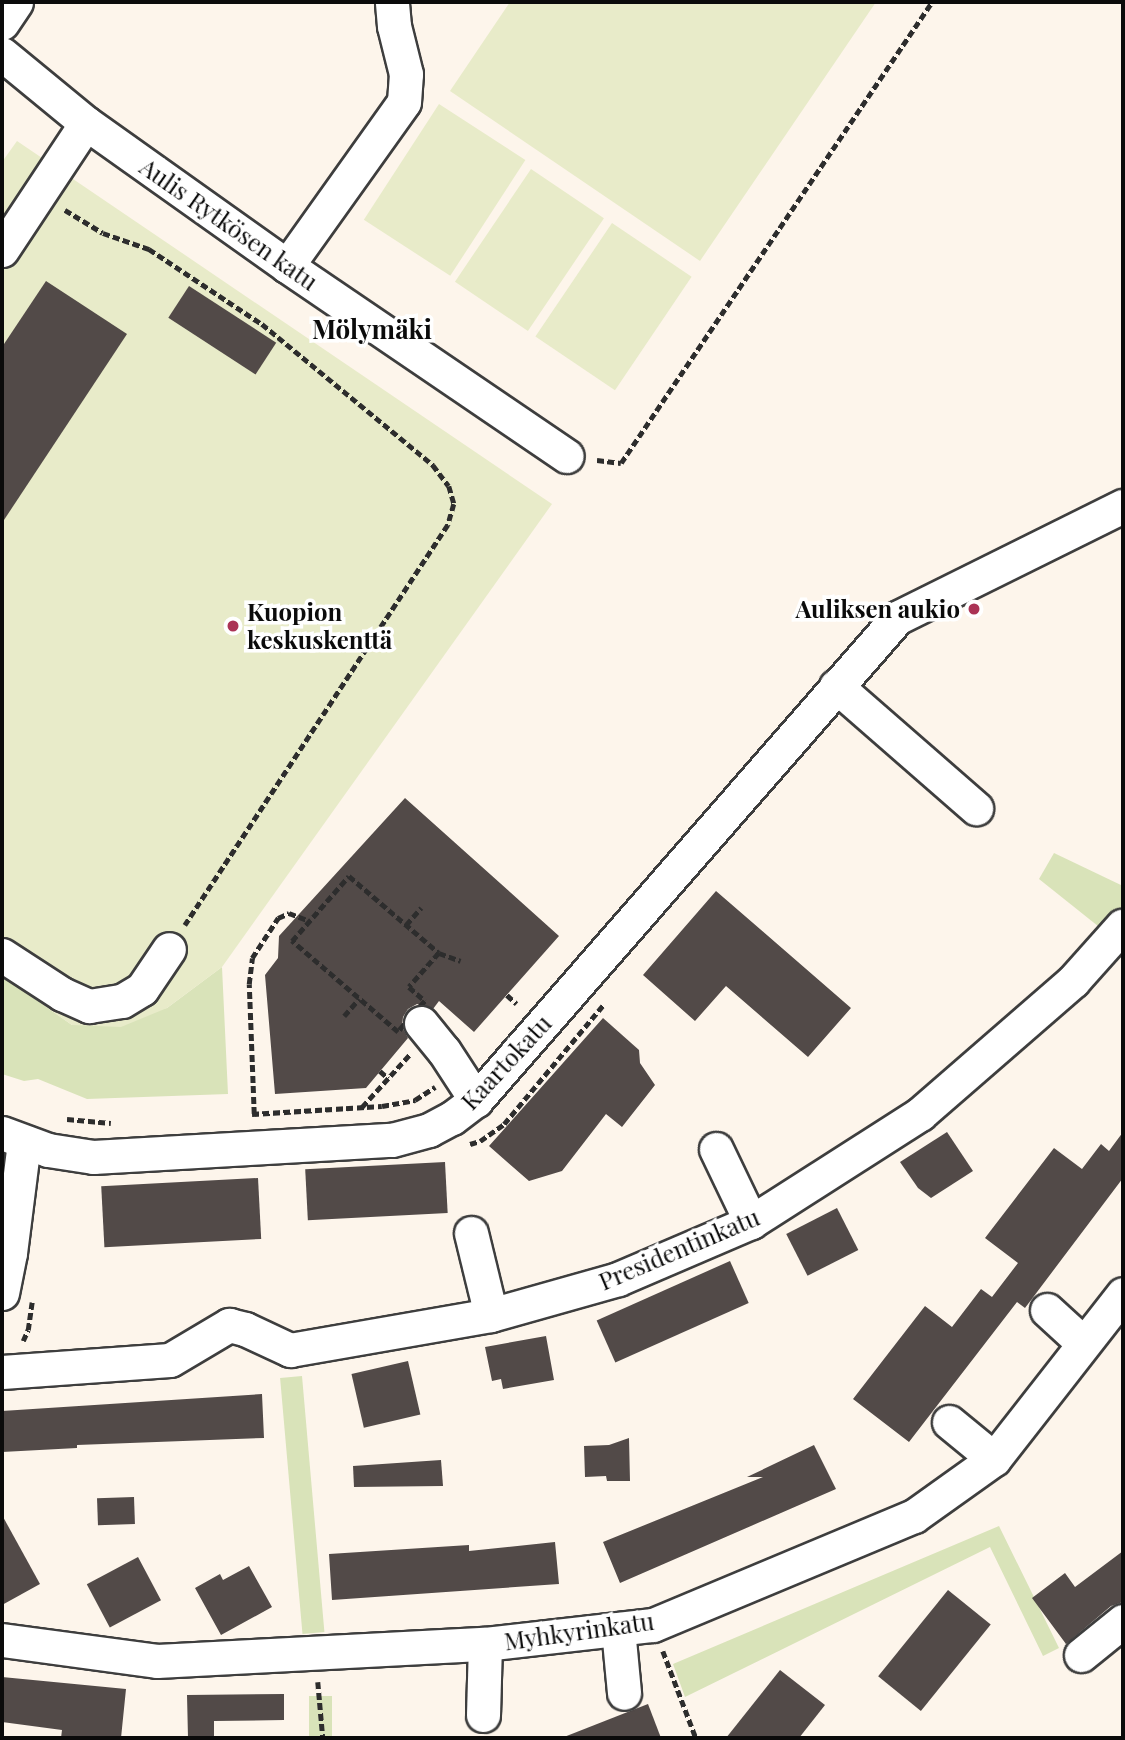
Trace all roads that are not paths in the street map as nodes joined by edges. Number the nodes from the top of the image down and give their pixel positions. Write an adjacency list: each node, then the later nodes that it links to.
1 (16, 2): 3 (street)
2 (392, 2): 7 (street)
3 (2, 23)
4 (2, 54): 5 (street, Aulis Rytkösen katu)
5 (86, 123): 6 (street); 7 (street, Aulis Rytkösen katu)
6 (2, 250)
7 (287, 267): 8 (street, Aulis Rytkösen katu)
8 (567, 456)
9 (1110, 513): 10 (street, Kaartokatu)
10 (836, 686): 11 (street); 15 (street, Kaartokatu)
11 (976, 808)
12 (1122, 926): 18 (street, Presidentinkatu)
13 (169, 949): 14 (street)
14 (2, 956)
15 (470, 1104): 15 (street); 16 (street, Kaartokatu)
16 (25, 1142): 20 (street)
17 (716, 1149): 18 (street)
18 (751, 1222): 23 (street, Presidentinkatu)
19 (471, 1233): 23 (street)
20 (2, 1293)
21 (1123, 1294): 24 (street, Myhkyrinkatu)
22 (1047, 1310): 24 (street)
23 (491, 1315): 25 (street, Presidentinkatu)
24 (1083, 1343): 27 (street, Myhkyrinkatu)
25 (2, 1372)
26 (949, 1422): 27 (street)
27 (994, 1459): 29 (street, Myhkyrinkatu)
28 (1123, 1621): 32 (street)
29 (618, 1629): 31 (street, Myhkyrinkatu); 33 (street)
30 (2, 1640): 31 (street, Myhkyrinkatu)
31 (485, 1644): 34 (street)
32 (1081, 1656)
33 (624, 1693)
34 (483, 1715)

